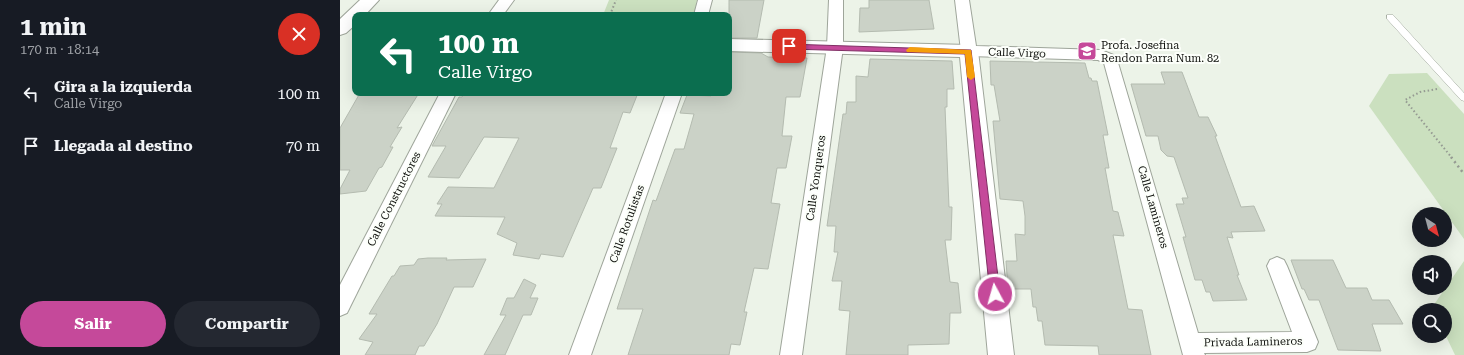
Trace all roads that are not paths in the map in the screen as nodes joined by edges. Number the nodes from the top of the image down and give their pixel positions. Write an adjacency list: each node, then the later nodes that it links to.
1 (370, 0): 6 (street)
2 (507, 0): 7 (street)
3 (705, 0): 8 (street)
4 (836, 0): 15 (street, Calle Yonqueros)
5 (962, 0): 16 (street)
6 (358, 12)
7 (497, 12)
8 (702, 12)
9 (352, 17): 11 (street)
10 (1390, 17): 20 (lane)
11 (340, 29)
12 (340, 38): 13 (street)
13 (352, 38)
14 (732, 45): 15 (street, Calle Virgo)
15 (835, 47): 16 (street, Calle Virgo); 25 (street, Calle Yonqueros)
16 (969, 52): 17 (street, Calle Virgo); 26 (street)
17 (1111, 60): 23 (street, Calle Lamineros)
18 (446, 96): 22 (street, Calle Constructores)
19 (673, 96): 24 (street, Calle Rotulistas)
20 (1464, 98)
21 (1277, 266): 23 (street, Privada Lamineros)
22 (340, 306)
23 (1193, 349)
24 (580, 355)
25 (791, 355)
26 (1001, 355)

